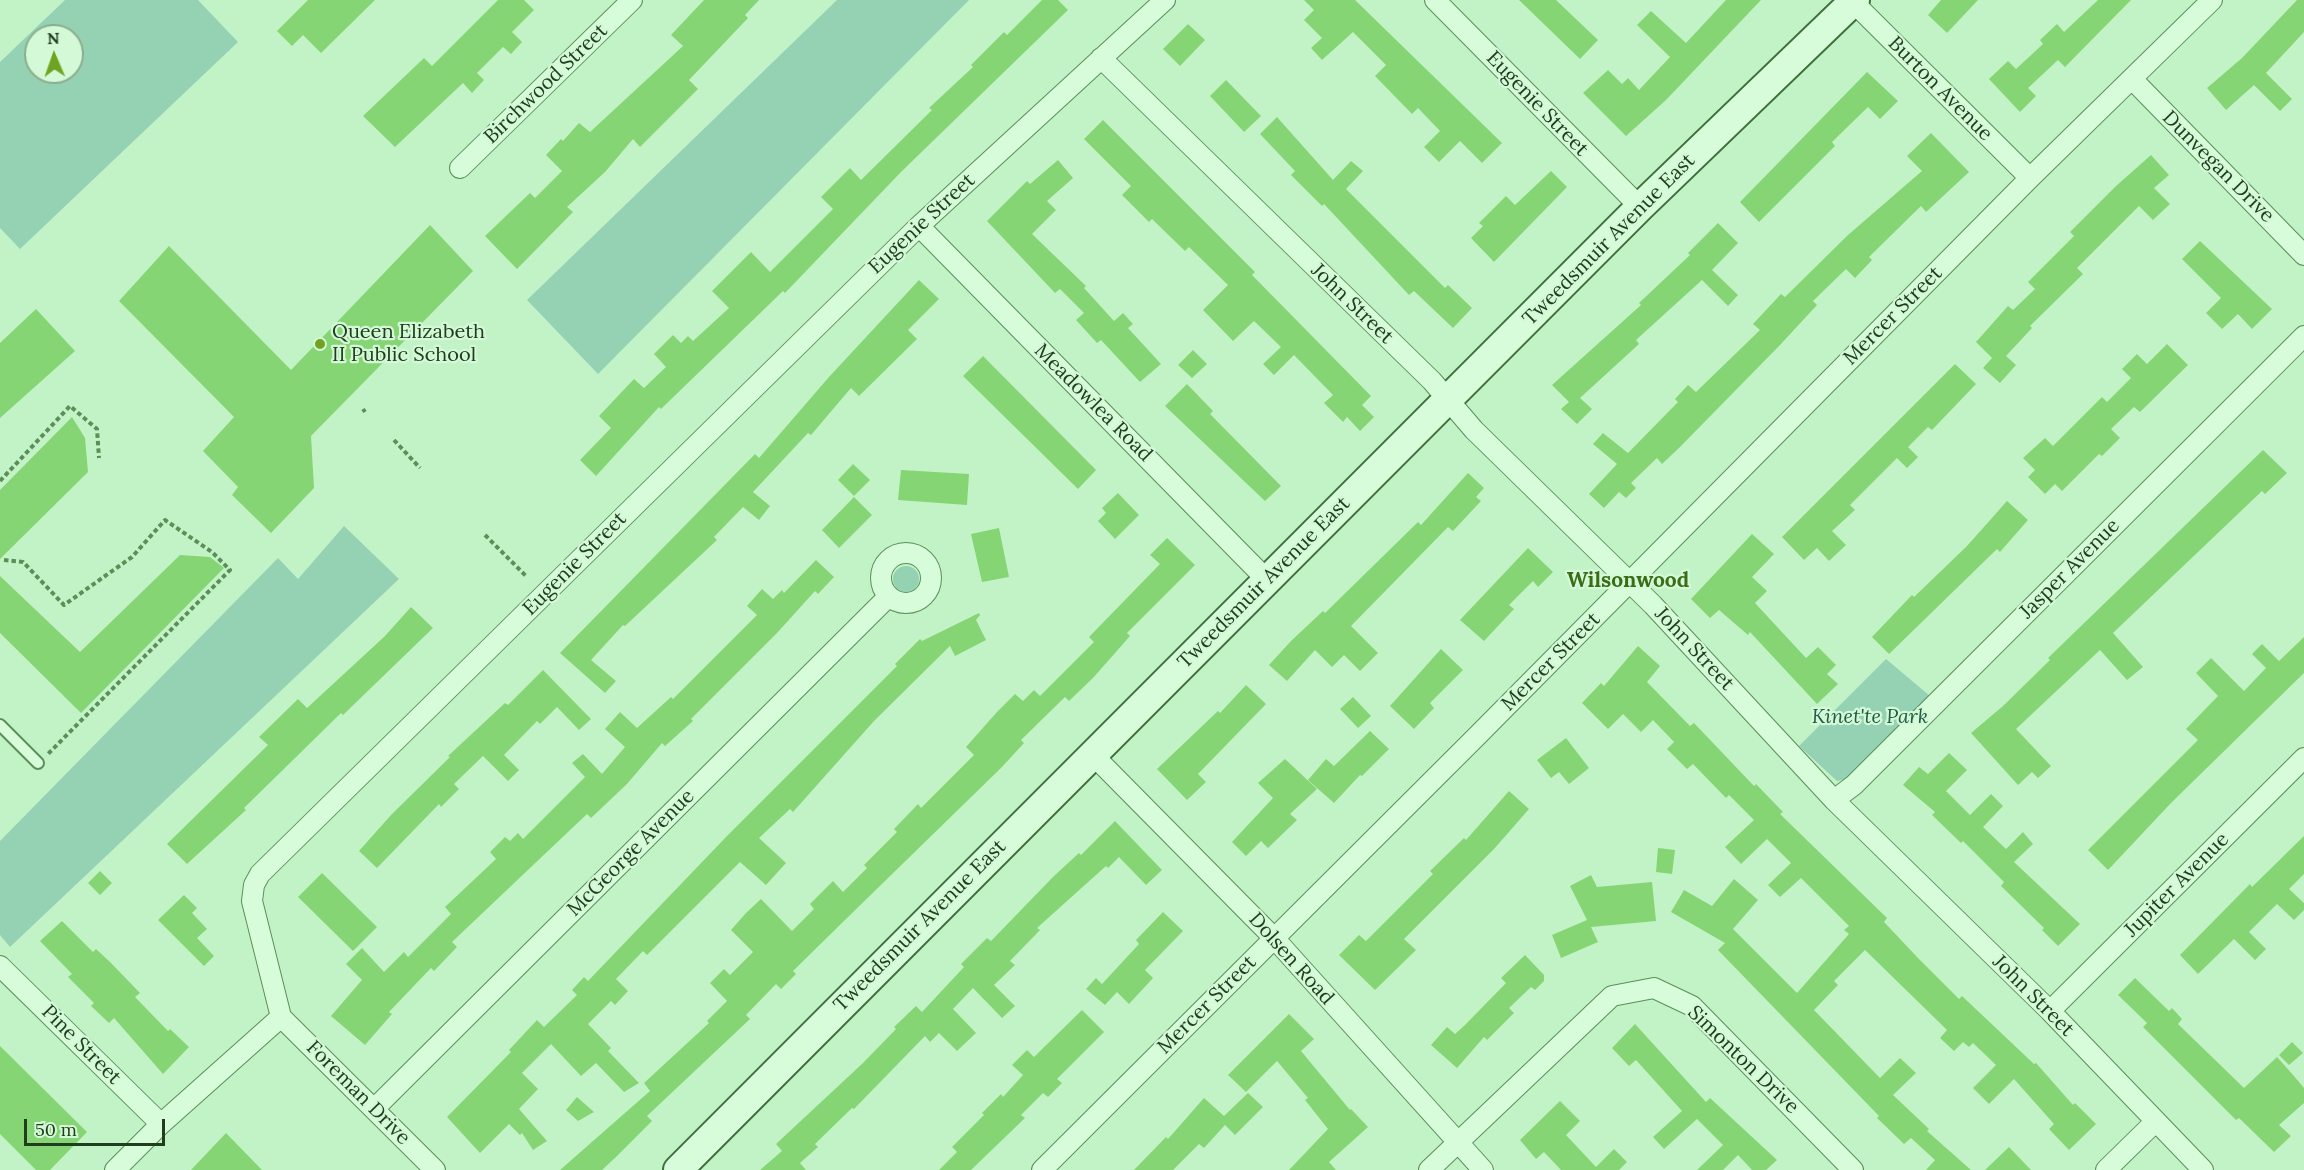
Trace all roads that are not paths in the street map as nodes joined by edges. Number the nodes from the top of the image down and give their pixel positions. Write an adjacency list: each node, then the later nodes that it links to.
1 (632, 0): 8 (street, Birchwood Street)
2 (1165, 0): 6 (street, Eugenie Street)
3 (1435, 0): 10 (street, Eugenie Street)
4 (2212, 0): 7 (street, Mercer Street)
5 (1853, 1): 9 (street, Burton Avenue); 10 (street, Tweedsmuir Avenue East)
6 (1101, 58): 11 (street, Eugenie Street); 14 (street, John Street)
7 (2132, 79): 9 (street, Mercer Street); 12 (street, Dunvegan Drive)
8 (460, 168)
9 (2030, 178): 16 (street, Mercer Street)
10 (1640, 207): 14 (street, Tweedsmuir Avenue East)
11 (919, 226): 15 (street, Meadowlea Road); 26 (street, Eugenie Street)
12 (2304, 255)
13 (2304, 336): 22 (street, Jasper Avenue)
14 (1447, 400): 15 (street, Tweedsmuir Avenue East); 16 (street, John Street)
15 (1267, 580): 19 (street, Tweedsmuir Avenue East)
16 (1629, 583): 22 (street, John Street); 23 (street, Mercer Street)
17 (889, 596): 27 (street, McGeorge Avenue)
18 (0, 725): 21 (lane)
19 (1092, 754): 23 (street, Dolsen Road); 33 (street, Tweedsmuir Avenue East)
20 (2304, 758): 25 (street, Jupiter Avenue)
21 (38, 763)
22 (1834, 800): 25 (street, John Street)
23 (1274, 938): 30 (street, Dolsen Road); 34 (street, Mercer Street)
24 (0, 966): 29 (street, Pine Street)
25 (2050, 1011): 28 (street, John Street)
26 (281, 1017): 27 (street, Foreman Drive); 29 (street)
27 (374, 1109): 32 (street, Foreman Drive)
28 (2156, 1122): 38 (street); 39 (street, John Street)
29 (161, 1124): 31 (street)
30 (1457, 1143): 35 (street, Simonton Drive); 36 (street, Dolsen Road); 37 (street, Simonton Drive)
31 (115, 1170)
32 (435, 1170)
33 (678, 1170)
34 (1042, 1170)
35 (1429, 1170)
36 (1483, 1170)
37 (1853, 1170)
38 (2106, 1170)
39 (2203, 1170)

